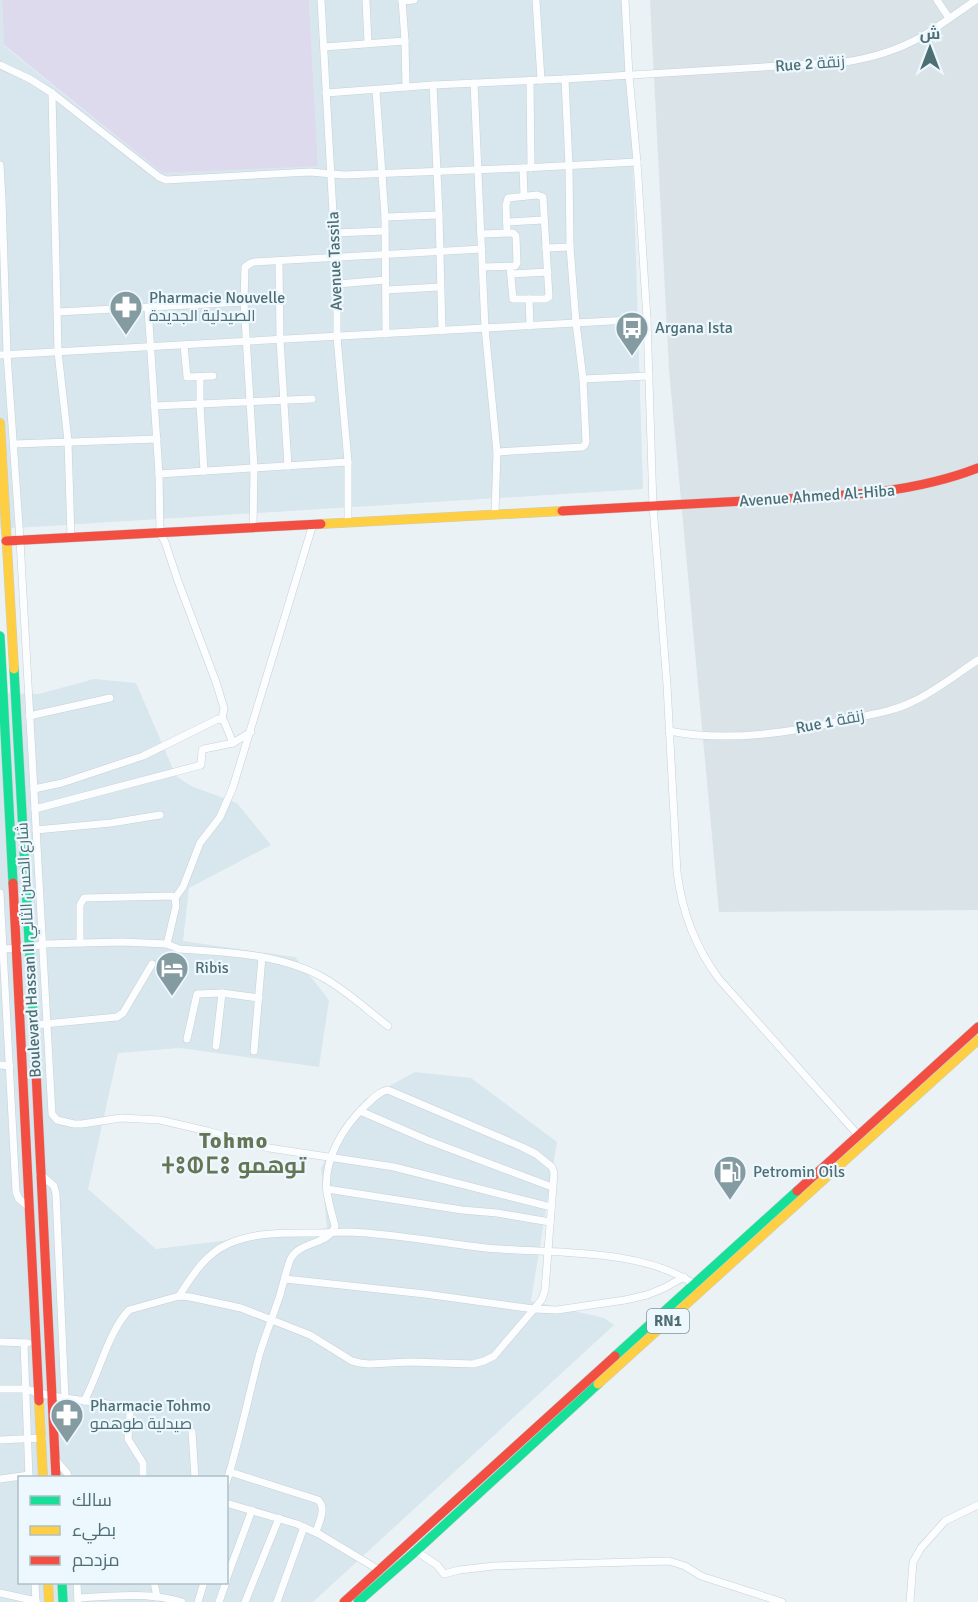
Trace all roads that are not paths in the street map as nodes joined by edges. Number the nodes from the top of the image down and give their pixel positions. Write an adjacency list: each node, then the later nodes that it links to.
1 (321, 0): 12 (street, Avenue Tassila)
2 (366, 0): 11 (street)
3 (402, 0): 4 (street); 10 (street)
4 (414, 0)
5 (536, 0): 16 (street)
6 (625, 0): 14 (street)
7 (937, 0): 9 (street)
8 (976, 0): 9 (street, Rue 2 زنقة)
9 (949, 18): 14 (street, Rue 2 زنقة)
10 (405, 41): 11 (street); 20 (street)
11 (368, 44): 12 (street)
12 (324, 47): 23 (street, Avenue Tassila)
13 (0, 65): 22 (street)
14 (629, 75): 17 (street, Rue 2 زنقة); 24 (street)
15 (530, 80): 16 (street, Rue 2 زنقة); 18 (street, Rue 2 زنقة); 28 (street)
16 (541, 80): 17 (street, Rue 2 زنقة)
17 (565, 80): 26 (street)
18 (474, 83): 19 (street, Rue 2 زنقة); 29 (street)
19 (433, 85): 20 (street, Rue 2 زنقة); 30 (street)
20 (406, 87): 21 (street, Rue 2 زنقة)
21 (376, 90): 23 (street, Rue 2 زنقة); 32 (street)
22 (52, 93): 31 (street); 59 (street)
23 (326, 93): 31 (street, Avenue Tassila)
24 (637, 162): 26 (street); 60 (street)
25 (0, 165): 72 (street)
26 (569, 166): 28 (street); 42 (street)
27 (523, 168): 28 (street); 29 (street); 33 (street)
28 (531, 168)
29 (477, 170): 30 (street); 41 (street)
30 (436, 171): 32 (street); 34 (street)
31 (332, 174): 32 (street); 40 (street, Avenue Tassila)
32 (382, 174): 35 (street)
33 (524, 196): 36 (street); 37 (street)
34 (440, 215): 35 (street); 45 (street)
35 (385, 217): 38 (street)
36 (543, 220): 37 (street); 43 (street)
37 (507, 222): 39 (street)
38 (385, 231): 40 (street); 46 (street)
39 (507, 232): 41 (street); 50 (street)
40 (334, 233): 47 (street, Avenue Tassila)
41 (481, 234): 44 (street)
42 (570, 247): 43 (street); 61 (street)
43 (546, 248): 51 (street)
44 (482, 249): 45 (street); 49 (street)
45 (439, 251): 46 (street); 54 (street)
46 (385, 254): 47 (street); 52 (street)
47 (336, 258): 48 (street); 53 (street, Avenue Tassila)
48 (279, 261): 57 (street); 67 (street)
49 (483, 267): 50 (street); 63 (street)
50 (510, 270): 51 (street); 56 (street)
51 (548, 272): 56 (street)
52 (386, 280): 53 (street); 55 (street)
53 (337, 284): 66 (street, Avenue Tassila)
54 (440, 287): 55 (street); 64 (street)
55 (386, 290): 65 (street)
56 (529, 299): 62 (street)
57 (244, 302): 58 (street); 68 (street)
58 (148, 308): 59 (street); 70 (street)
59 (58, 312): 71 (street)
60 (647, 319): 61 (street); 74 (street)
61 (576, 323): 62 (street); 76 (street)
62 (530, 326): 63 (street)
63 (485, 328): 64 (street); 86 (street)
64 (442, 331): 65 (street)
65 (386, 334): 66 (street)
66 (337, 337): 67 (street); 87 (street, Avenue Tassila)
67 (280, 340): 68 (street); 78 (street)
68 (246, 342): 69 (street); 79 (street)
69 (184, 345): 70 (street); 75 (street)
70 (150, 347): 71 (street); 81 (street)
71 (58, 352): 72 (street); 84 (street)
72 (4, 354): 85 (street)
73 (213, 376): 75 (street)
74 (649, 376): 76 (street); 93 (street)
75 (200, 377): 80 (street)
76 (583, 379): 86 (street)
77 (312, 399): 78 (street)
78 (284, 401): 79 (street); 88 (street)
79 (250, 402): 80 (street); 89 (street)
80 (200, 404): 81 (street); 91 (street)
81 (154, 406): 83 (street)
82 (0, 423): 101 (main road, Boulevard Hassan II شارع الحسن الثاني)
83 (157, 439): 84 (street); 92 (street)
84 (68, 441): 85 (street); 99 (street)
85 (14, 444): 100 (street)
86 (496, 452): 94 (street)
87 (348, 462): 88 (street); 95 (street, Avenue Tassila)
88 (288, 466): 89 (street)
89 (254, 468): 91 (street); 97 (street)
90 (978, 468): 93 (main road, Avenue Ahmed Al-Hiba)
91 (204, 471): 92 (street)
92 (159, 474): 98 (street)
93 (653, 506): 94 (main road, Avenue Ahmed Al-Hiba); 107 (street)
94 (495, 514): 95 (main road, Avenue Ahmed Al-Hiba)
95 (348, 522): 96 (main road, Avenue Ahmed Al-Hiba)
96 (313, 524): 97 (main road, Avenue Ahmed Al-Hiba); 108 (street)
97 (253, 528): 98 (main road, Avenue Ahmed Al-Hiba)
98 (160, 533): 99 (main road, Avenue Ahmed Al-Hiba); 106 (street)
99 (71, 538): 100 (main road, Avenue Ahmed Al-Hiba)
100 (20, 540): 101 (main road, Avenue Ahmed Al-Hiba); 105 (street)
101 (3, 541): 120 (main road, Boulevard Hassan II شارع الحسن الثاني)
102 (0, 636): 119 (main road, Boulevard Hassan II شارع الحسن الثاني)
103 (978, 660): 107 (street, Rue 1 زنقة)
104 (110, 698): 105 (street)
105 (29, 716): 110 (street)
106 (222, 719): 109 (street); 110 (street)
107 (669, 731): 137 (street)
108 (251, 732): 109 (street); 115 (street)
109 (233, 743): 111 (street)
110 (34, 789): 111 (street)
111 (35, 809): 113 (street)
112 (160, 815): 113 (street)
113 (36, 830): 117 (street)
114 (0, 893): 121 (street)
115 (175, 898): 116 (street); 118 (street)
116 (80, 943): 117 (street); 118 (street)
117 (43, 944): 120 (street); 126 (street)
118 (167, 944): 122 (street)
119 (15, 948): 120 (street); 121 (street); 143 (main road, Boulevard Hassan II شارع الحسن الثاني)
120 (29, 948): 127 (main road, Boulevard Hassan II شارع الحسن الثاني)
121 (1, 949): 135 (street)
122 (262, 957): 125 (street); 128 (street)
123 (152, 964): 126 (street)
124 (222, 993): 125 (street); 130 (street); 132 (street)
125 (259, 998): 133 (street)
126 (47, 1024): 127 (street); 138 (street)
127 (33, 1025): 139 (main road, Boulevard Hassan II شارع الحسن الثاني)
128 (388, 1026)
129 (978, 1027): 137 (main road, RN1)
130 (187, 1039)
131 (978, 1040): 183 (main road, RN1)
132 (216, 1046)
133 (254, 1051)
134 (0, 1065): 135 (street)
135 (10, 1066): 143 (street)
136 (360, 1111): 138 (street); 140 (street); 140 (street)
137 (858, 1135): 149 (main road, RN1)
138 (332, 1156): 141 (street); 142 (street)
139 (40, 1173): 159 (main road, Boulevard Hassan II شارع الحسن الثاني); 160 (street)
140 (552, 1187): 142 (street)
141 (327, 1190): 144 (street); 145 (street)
142 (551, 1207): 144 (street)
143 (30, 1208): 154 (main road, Boulevard Hassan II شارع الحسن الثاني)
144 (550, 1222): 146 (street)
145 (333, 1232): 146 (street); 148 (street); 150 (street)
146 (548, 1252): 147 (street); 151 (street)
147 (684, 1277): 149 (street); 151 (street)
148 (285, 1280): 151 (street); 152 (street)
149 (695, 1285): 184 (main road, RN1)
150 (179, 1296): 152 (street); 161 (street)
151 (534, 1309): 152 (street)
152 (271, 1320): 167 (street)
153 (0, 1341): 155 (street)
154 (37, 1342): 155 (street); 158 (main road, Boulevard Hassan II شارع الحسن الثاني)
155 (24, 1343): 157 (street)
156 (0, 1389): 157 (street)
157 (25, 1389): 158 (street); 163 (street)
158 (40, 1394): 159 (street); 164 (main road, Boulevard Hassan II شارع الحسن الثاني)
159 (51, 1396): 160 (street); 166 (main road, Boulevard Hassan II شارع الحسن الثاني)
160 (65, 1399): 161 (street)
161 (84, 1401): 172 (street)
162 (192, 1432): 173 (street)
163 (27, 1438): 164 (street); 165 (street); 168 (street)
164 (42, 1438): 169 (main road, Boulevard Hassan II شارع الحسن الثاني)
165 (0, 1440)
166 (55, 1459): 170 (main road, Boulevard Hassan II شارع الحسن الثاني); 171 (street)
167 (230, 1472): 175 (street); 182 (street)
168 (29, 1476)
169 (43, 1476)
170 (56, 1476)
171 (68, 1476)
172 (143, 1476)
173 (195, 1476)
174 (18, 1477): 176 (street)
175 (228, 1478)
176 (0, 1479)
177 (228, 1503): 179 (street)
178 (978, 1505): 207 (street)
179 (252, 1510): 180 (street); 185 (street)
180 (279, 1518): 181 (street); 202 (street)
181 (304, 1527): 182 (street); 203 (street)
182 (316, 1532): 184 (street)
183 (416, 1551): 205 (main road, RN1); 206 (street)
184 (379, 1570): 204 (main road, RN1)
185 (228, 1576)
186 (35, 1584): 196 (street)
187 (48, 1584): 197 (main road)
188 (62, 1584): 198 (main road)
189 (77, 1584): 195 (street)
190 (154, 1584): 194 (street)
191 (203, 1584): 200 (street)
192 (225, 1584): 201 (street)
193 (0, 1593): 196 (street)
194 (157, 1597): 195 (street); 199 (street)
195 (78, 1600)
196 (36, 1601)
197 (49, 1602)
198 (63, 1602)
199 (182, 1602)
200 (198, 1602)
201 (219, 1602)
202 (245, 1602)
203 (277, 1602)
204 (344, 1602)
205 (358, 1602)
206 (782, 1602)
207 (910, 1602)

